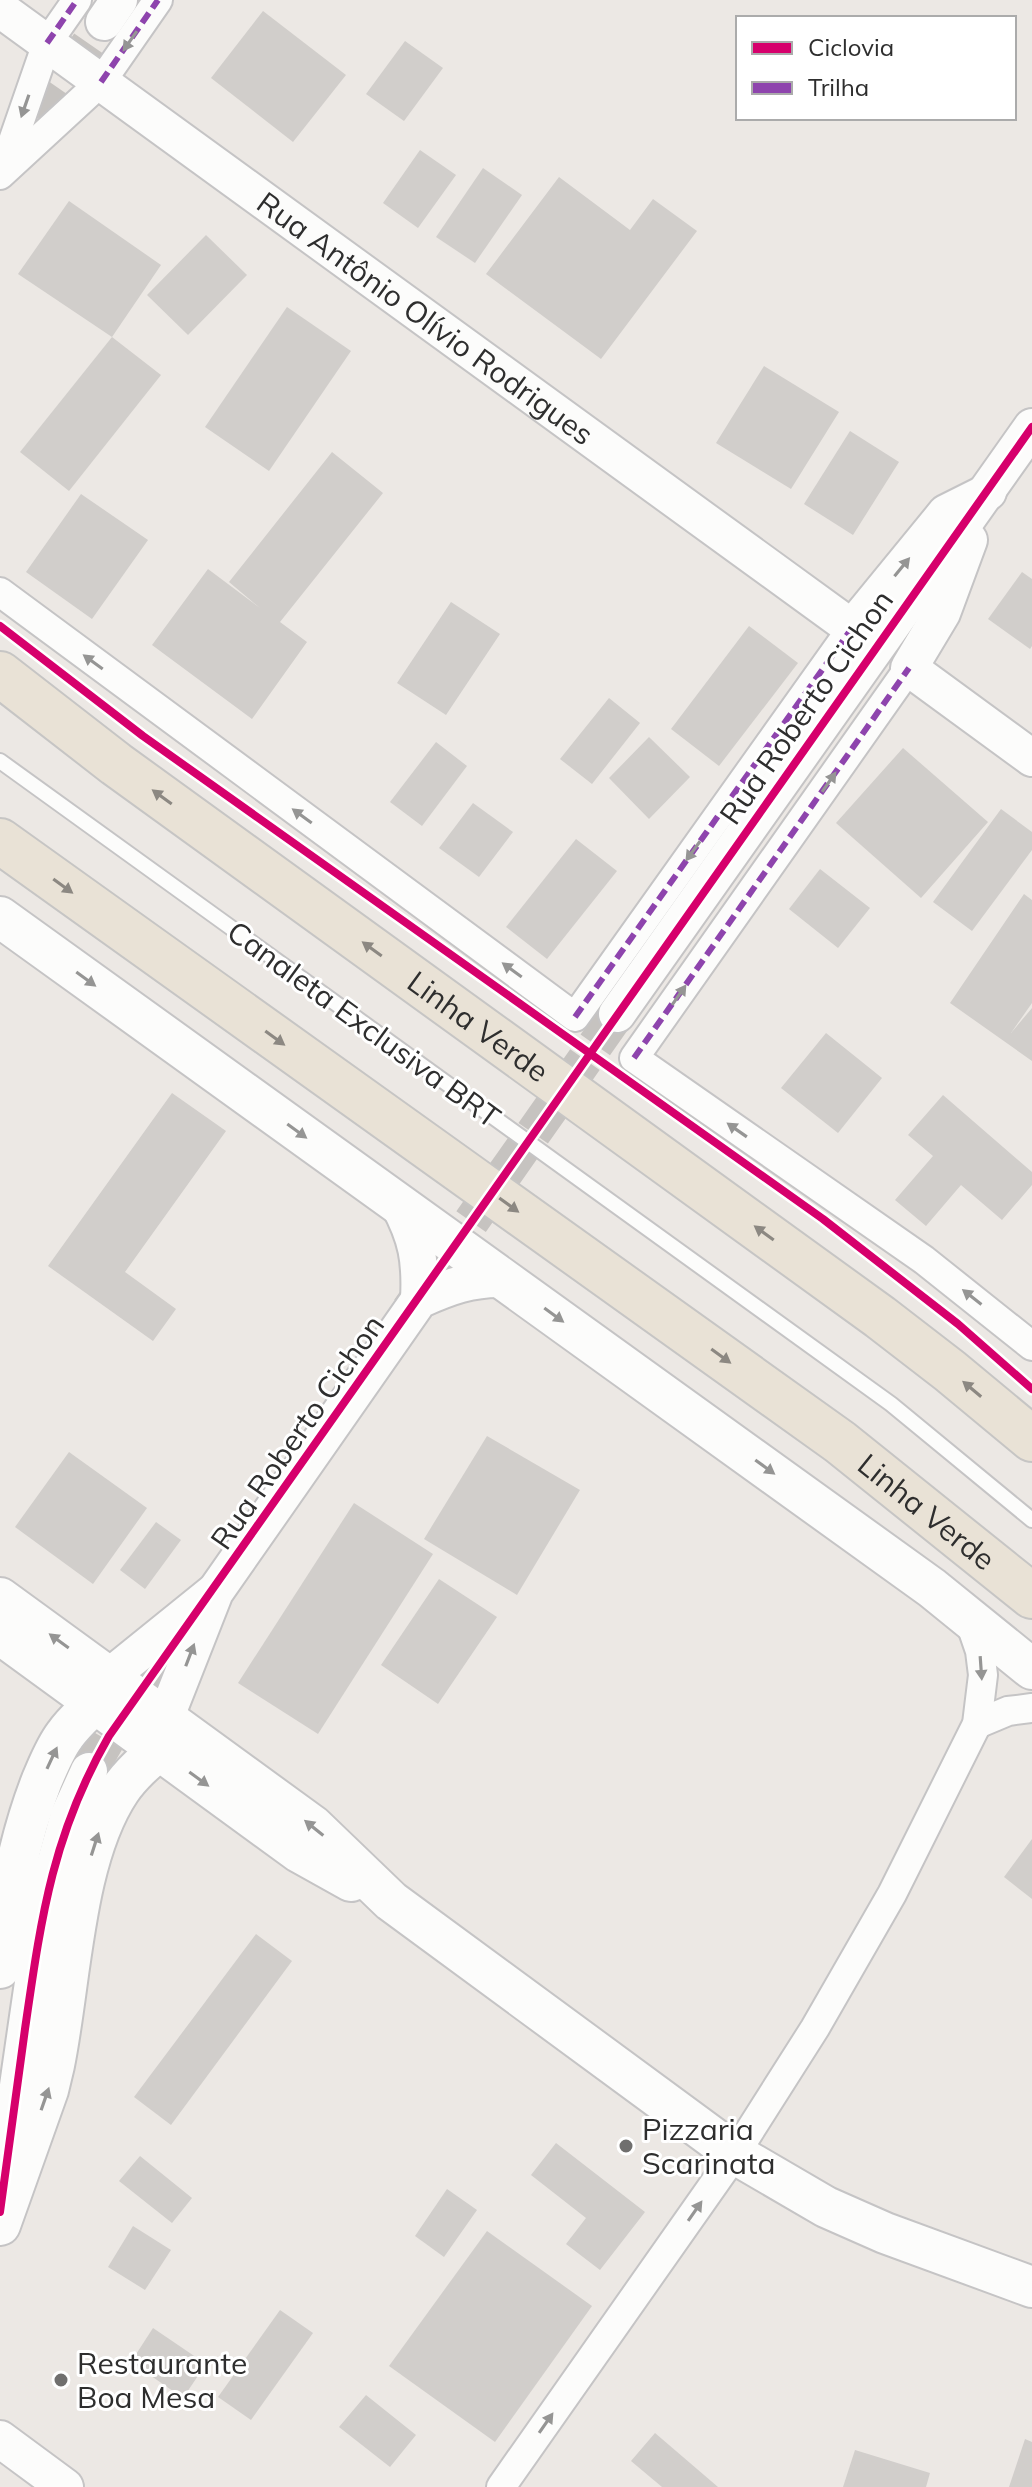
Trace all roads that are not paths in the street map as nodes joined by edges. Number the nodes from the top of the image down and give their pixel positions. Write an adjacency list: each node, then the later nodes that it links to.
1 (158, 0): 5 (street, one-way to 5)
2 (100, 7): 4 (street)
3 (0, 9): 4 (street, Rua Antônio Olívio Rodrigues)
4 (47, 43): 5 (street, Rua Antônio Olívio Rodrigues); 6 (street, one-way to 6)
5 (101, 82): 6 (street); 10 (street, Rua Antônio Olívio Rodrigues)
6 (2, 172)
7 (1032, 427): 8 (street, Rua Roberto Cichon)
8 (988, 492): 10 (street, one-way to 8); 11 (street, Rua Roberto Cichon); 17 (street, Rua Roberto Cichon)
9 (0, 592): 10 (street, one-way to 9)
10 (852, 628)
11 (909, 668): 13 (street); 21 (street, one-way to 11)
12 (0, 674): 22 (highway, Linha Verde, one-way to 12)
13 (1032, 758)
14 (0, 761): 23 (lane, Canaleta Exclusiva BRT)
15 (0, 841): 25 (highway, Linha Verde, one-way to 25)
16 (0, 917): 18 (main road, Linha Verde, one-way to 18)
17 (617, 1014)
18 (398, 1203): 19 (main road, Linha Verde); 20 (street, Rua Roberto Cichon)
19 (503, 1279): 20 (street, Rua Roberto Cichon); 27 (main road, Linha Verde, one-way to 27)
20 (419, 1300): 24 (street, Rua Roberto Cichon)
21 (1032, 1346)
22 (1032, 1439)
23 (1032, 1520)
24 (215, 1592): 30 (street, Rua Roberto Cichon); 33 (street, Rua Roberto Cichon, one-way to 24)
25 (1032, 1596)
26 (0, 1598): 30 (main road, one-way to 26)
27 (967, 1615): 29 (main road, Linha Verde); 32 (street, one-way to 32)
28 (0, 1634): 30 (main road)
29 (1032, 1669)
30 (102, 1690): 33 (main road); 35 (main road, one-way to 30)
31 (1032, 1708): 32 (street)
32 (977, 1724): 36 (street)
33 (162, 1734): 36 (main road); 38 (main road, one-way to 33)
34 (89, 1771): 37 (street)
35 (0, 1968)
36 (735, 2154): 39 (main road); 43 (street, one-way to 36)
37 (0, 2212)
38 (0, 2225)
39 (1032, 2287)
40 (1, 2435): 41 (street); 42 (street)
41 (39, 2487)
42 (65, 2487)
43 (501, 2487)

